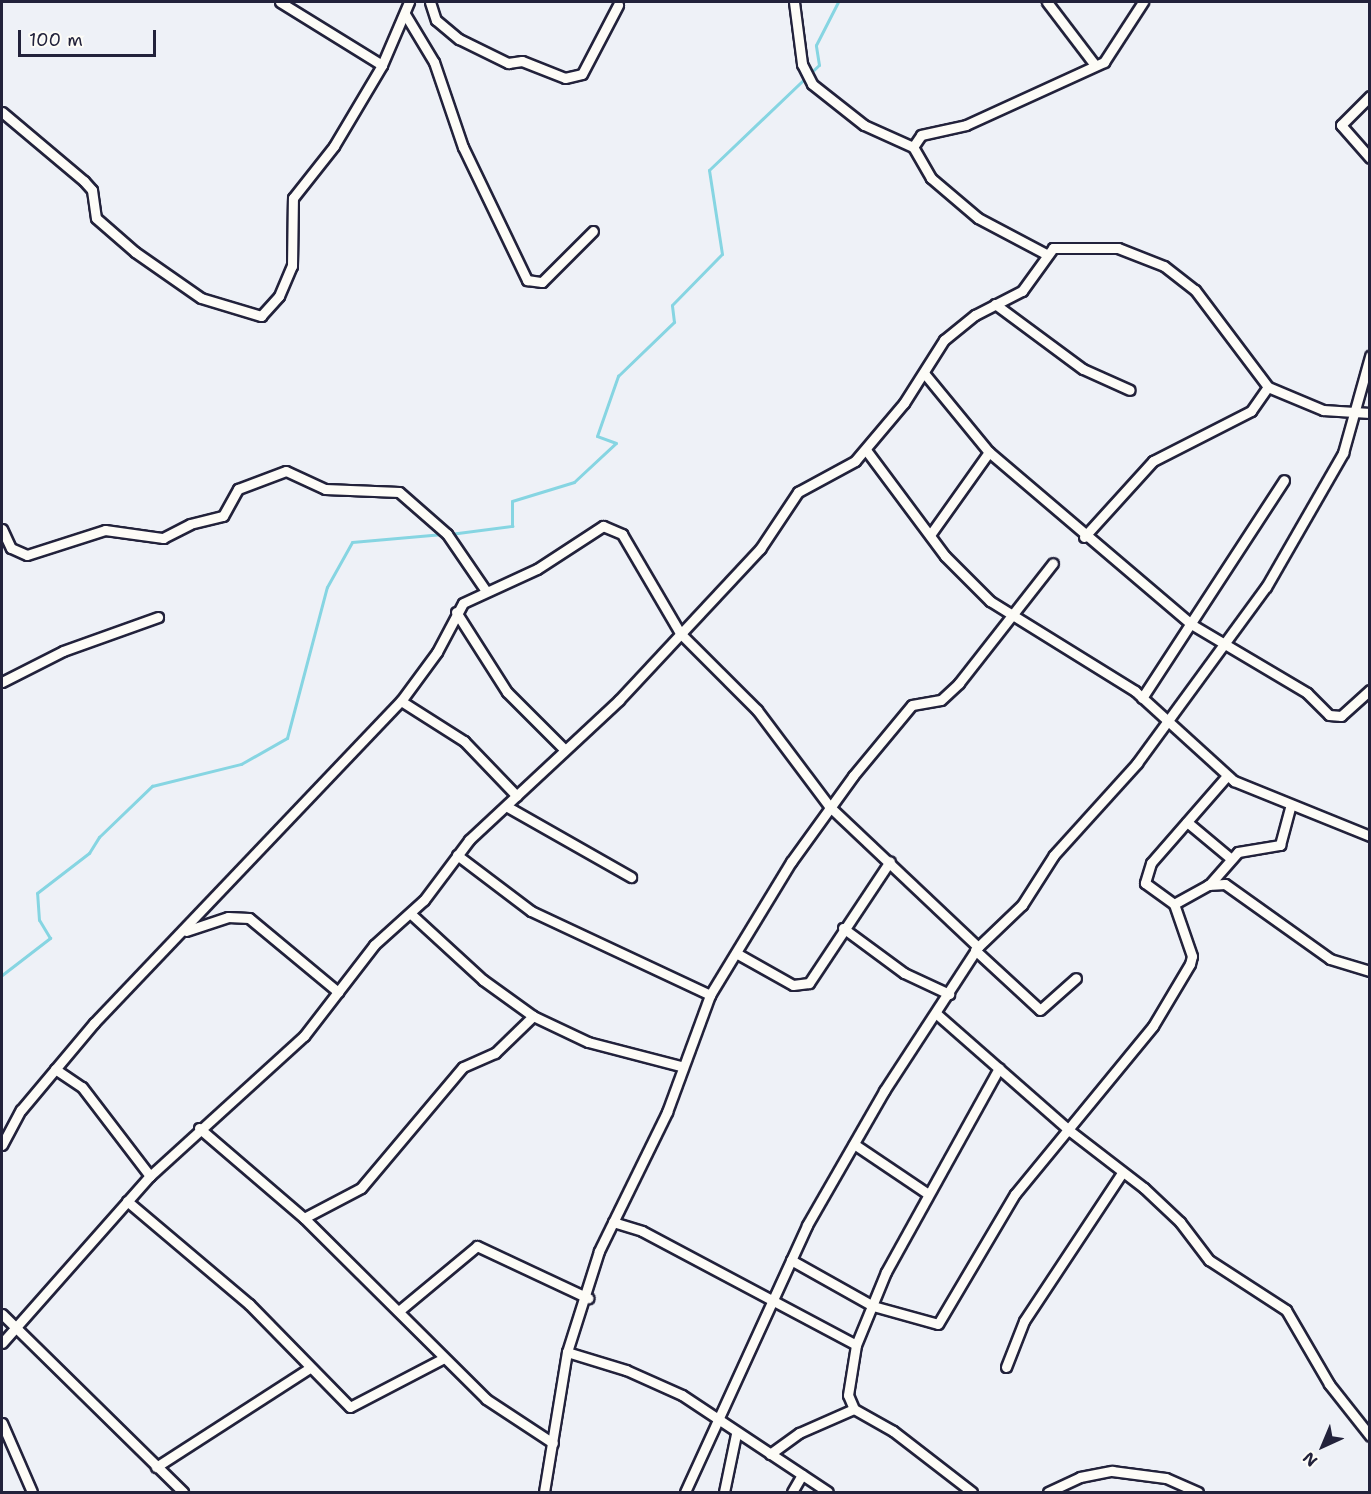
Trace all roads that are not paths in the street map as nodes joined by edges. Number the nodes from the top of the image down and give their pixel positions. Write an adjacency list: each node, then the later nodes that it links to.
1 (279, 2): 9 (street)
2 (409, 2): 8 (street)
3 (430, 2): 7 (street)
4 (794, 2): 13 (street)
5 (1047, 2): 10 (street)
6 (1143, 2): 10 (street)
7 (618, 5)
8 (405, 14): 9 (street); 15 (street)
9 (382, 65): 12 (street)
10 (1095, 65): 13 (street)
11 (1370, 96): 14 (street)
12 (2, 112)
13 (913, 147): 16 (street)
14 (1370, 158)
15 (593, 231)
16 (1046, 254): 17 (street); 20 (street)
17 (995, 304): 19 (street); 21 (street)
18 (1370, 356): 22 (street)
19 (924, 373): 24 (street); 25 (street)
20 (1268, 387): 22 (street); 29 (street)
21 (1130, 390)
22 (1359, 413): 23 (street); 37 (street)
23 (1370, 413)
24 (866, 450): 28 (street); 36 (street)
25 (989, 452): 28 (street); 29 (street)
26 (1284, 480): 35 (street)
27 (2, 529): 31 (street)
28 (930, 535): 34 (street)
29 (1084, 537): 35 (street)
30 (1053, 563): 34 (street)
31 (486, 591): 32 (street); 36 (street)
32 (456, 612): 41 (street); 43 (street)
33 (158, 617): 38 (street)
34 (1014, 617): 40 (street); 47 (street)
35 (1191, 624): 37 (street); 40 (street)
36 (680, 633): 43 (street); 47 (street)
37 (1225, 647): 39 (street); 42 (street)
38 (2, 681)
39 (1370, 690)
40 (1142, 698): 42 (street)
41 (401, 701): 45 (street); 59 (street)
42 (1166, 720): 44 (street); 60 (street)
43 (564, 749): 45 (street)
44 (1226, 777): 48 (street); 49 (street)
45 (517, 796): 46 (street)
46 (506, 806): 51 (street); 54 (street)
47 (830, 806): 53 (street); 61 (street)
48 (1290, 807): 50 (street); 52 (street)
49 (1187, 822): 52 (street); 56 (street)
50 (1370, 836)
51 (457, 855): 57 (street); 66 (street)
52 (1230, 858): 55 (street)
53 (890, 861): 58 (street); 60 (street)
54 (631, 877)
55 (1208, 885): 56 (street); 62 (street)
56 (1174, 904): 73 (street)
57 (411, 914): 64 (street); 68 (street)
58 (843, 928): 61 (street); 65 (street)
59 (186, 931): 64 (street); 71 (street)
60 (977, 949): 63 (street); 65 (street)
61 (736, 953): 66 (street)
62 (1370, 971)
63 (1076, 978)
64 (338, 992): 72 (street)
65 (949, 994): 67 (street)
66 (710, 995): 69 (street)
67 (938, 1015): 70 (street); 75 (street)
68 (533, 1016): 69 (street); 80 (street)
69 (680, 1066): 81 (street)
70 (999, 1068): 73 (street); 78 (street)
71 (55, 1069): 74 (street); 77 (street)
72 (199, 1128): 77 (street); 80 (street)
73 (1070, 1131): 76 (street); 85 (street)
74 (2, 1144)
75 (854, 1144): 78 (street); 82 (street)
76 (1122, 1173): 93 (street); 99 (street)
77 (150, 1176): 79 (street)
78 (928, 1194): 85 (street)
79 (127, 1202): 88 (street); 94 (street)
80 (304, 1218): 86 (street)
81 (613, 1222): 83 (street); 84 (street)
82 (791, 1260): 84 (street); 85 (street)
83 (588, 1298): 86 (street); 91 (street)
84 (771, 1302): 90 (street); 96 (street)
85 (873, 1306): 90 (street)
86 (400, 1310): 92 (street)
87 (2, 1314): 88 (street)
88 (15, 1328): 89 (street); 102 (street)
89 (2, 1343)
90 (856, 1344): 95 (street)
91 (567, 1352): 96 (street); 100 (street)
92 (444, 1358): 94 (street); 100 (street)
93 (1006, 1367)
94 (308, 1370): 102 (street)
95 (854, 1409): 101 (street); 111 (street)
96 (716, 1419): 98 (street); 107 (street)
97 (2, 1423): 104 (street)
98 (736, 1434): 101 (street); 108 (street)
99 (1370, 1436)
100 (554, 1443): 106 (street)
101 (770, 1454): 103 (street)
102 (156, 1467): 105 (street)
103 (802, 1475): 109 (street); 110 (street)
104 (32, 1492)
105 (183, 1492)
106 (544, 1492)
107 (685, 1492)
108 (724, 1492)
109 (792, 1492)
110 (828, 1492)
111 (972, 1492)
112 (1048, 1492): 113 (street)
113 (1198, 1492)

